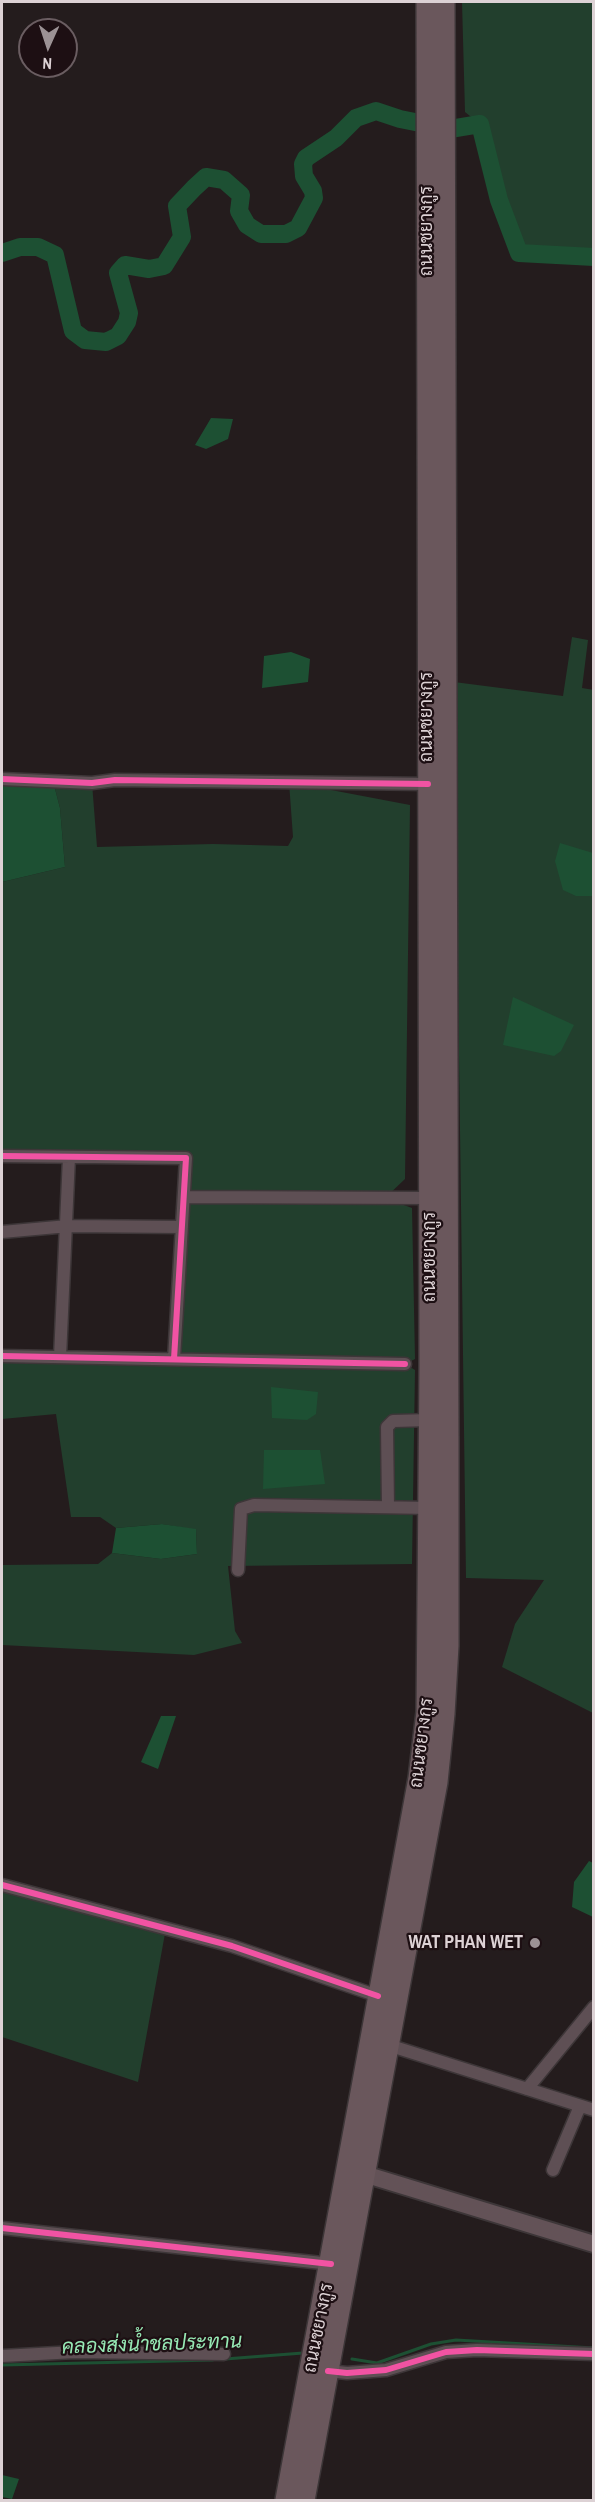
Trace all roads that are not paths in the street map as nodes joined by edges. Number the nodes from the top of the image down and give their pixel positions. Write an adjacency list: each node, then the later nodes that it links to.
1 (427, 2): 3 (highway, ถนนชยางกูร)
2 (444, 2): 3 (highway, ถนนชยางกูร)
3 (436, 111): 4 (highway, ถนนชยางกูร)
4 (436, 141): 6 (highway, ถนนชยางกูร); 14 (highway, ถนนชยางกูร)
5 (2, 779): 6 (street)
6 (428, 784): 10 (highway, ถนนชยางกูร)
7 (2, 1156): 8 (street)
8 (69, 1156): 9 (street); 11 (street)
9 (183, 1197): 10 (street); 12 (street)
10 (429, 1198): 14 (highway, ถนนชยางกูร)
11 (68, 1226): 12 (street); 13 (street); 16 (street)
12 (182, 1227): 17 (street)
13 (2, 1232)
14 (438, 1251): 19 (highway, ถนนชยางกูร); 26 (highway, ถนนชยางกูร)
15 (2, 1356): 16 (street)
16 (60, 1357): 17 (street)
17 (174, 1359): 18 (street)
18 (405, 1364)
19 (430, 1420): 20 (street); 21 (highway, ถนนชยางกูร)
20 (388, 1507): 21 (street); 22 (street)
21 (430, 1508): 24 (highway, ถนนชยางกูร)
22 (238, 1570)
23 (2, 1885): 24 (street)
24 (378, 1996): 34 (highway, ถนนชยางกูร)
25 (594, 2007): 27 (street)
26 (388, 2044): 27 (street); 31 (highway, ถนนชยางกูร)
27 (527, 2089): 28 (street)
28 (580, 2106): 29 (street); 30 (street)
29 (594, 2110)
30 (553, 2170)
31 (364, 2174): 33 (street); 38 (highway, ถนนชยางกูร)
32 (2, 2228): 34 (street)
33 (594, 2244)
34 (330, 2264): 39 (highway, ถนนชยางกูร)
35 (224, 2354): 37 (street)
36 (594, 2354): 38 (street)
37 (2, 2356)
38 (328, 2371): 40 (highway, ถนนชยางกูร)
39 (286, 2500)
40 (304, 2500)

